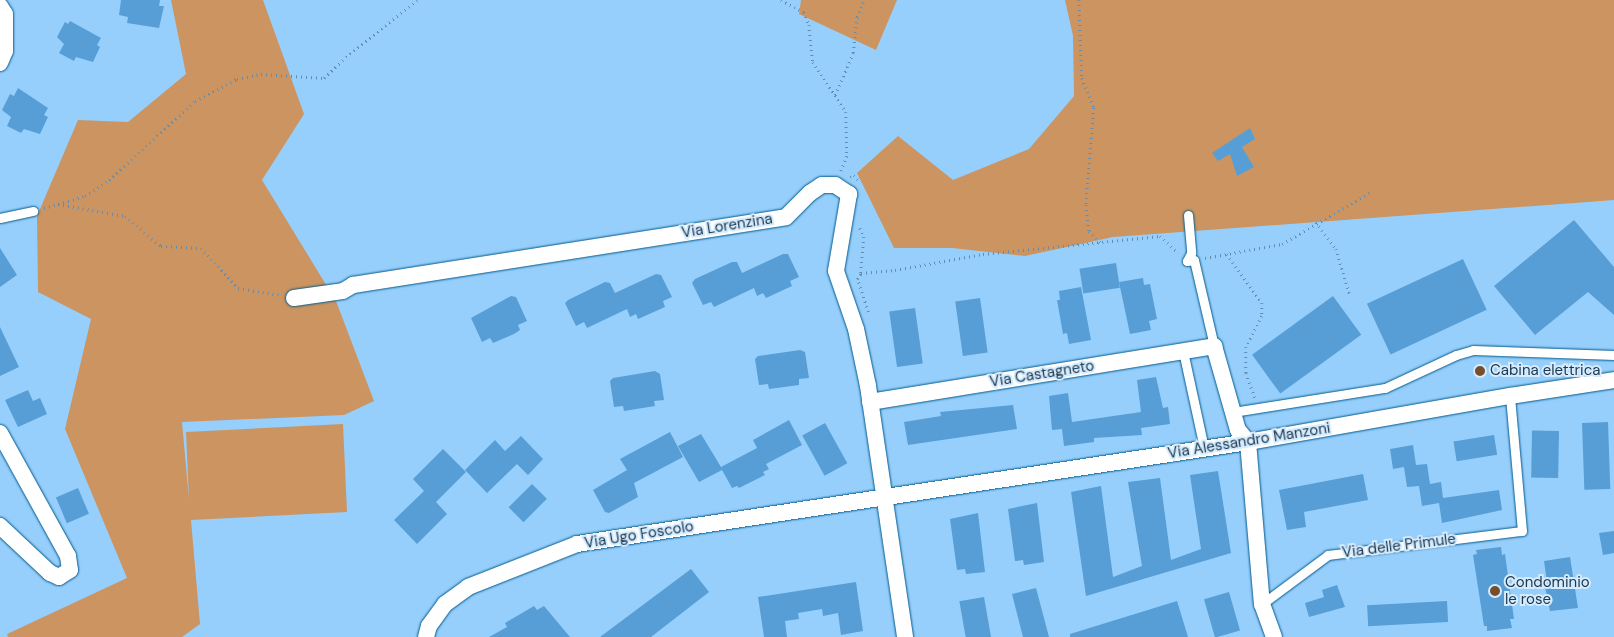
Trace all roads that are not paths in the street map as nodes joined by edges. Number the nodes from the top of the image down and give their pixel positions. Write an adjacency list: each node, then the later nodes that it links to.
1 (0, 6): 2 (street)
2 (0, 63)
3 (33, 211): 5 (lane)
4 (1188, 215): 7 (lane)
5 (0, 218)
6 (294, 298): 12 (street, Via Lorenzina)
7 (1214, 346): 8 (street, Via Castagneto); 13 (street)
8 (1183, 351): 12 (street, Via Castagneto); 15 (lane)
9 (1614, 355): 13 (lane)
10 (1614, 380): 11 (street, Via Alessandro Manzoni)
11 (1510, 396): 16 (street, Via Alessandro Manzoni); 19 (lane, Via delle Primule)
12 (870, 402): 17 (street)
13 (1233, 412): 16 (street)
14 (0, 433): 18 (street)
15 (1202, 439)
16 (1248, 442): 17 (street, Via Alessandro Manzoni); 19 (street)
17 (883, 497): 20 (street, Via Ugo Foscolo); 21 (street)
18 (0, 526)
19 (1262, 604): 22 (street)
20 (426, 637)
21 (905, 637)
22 (1274, 637)

